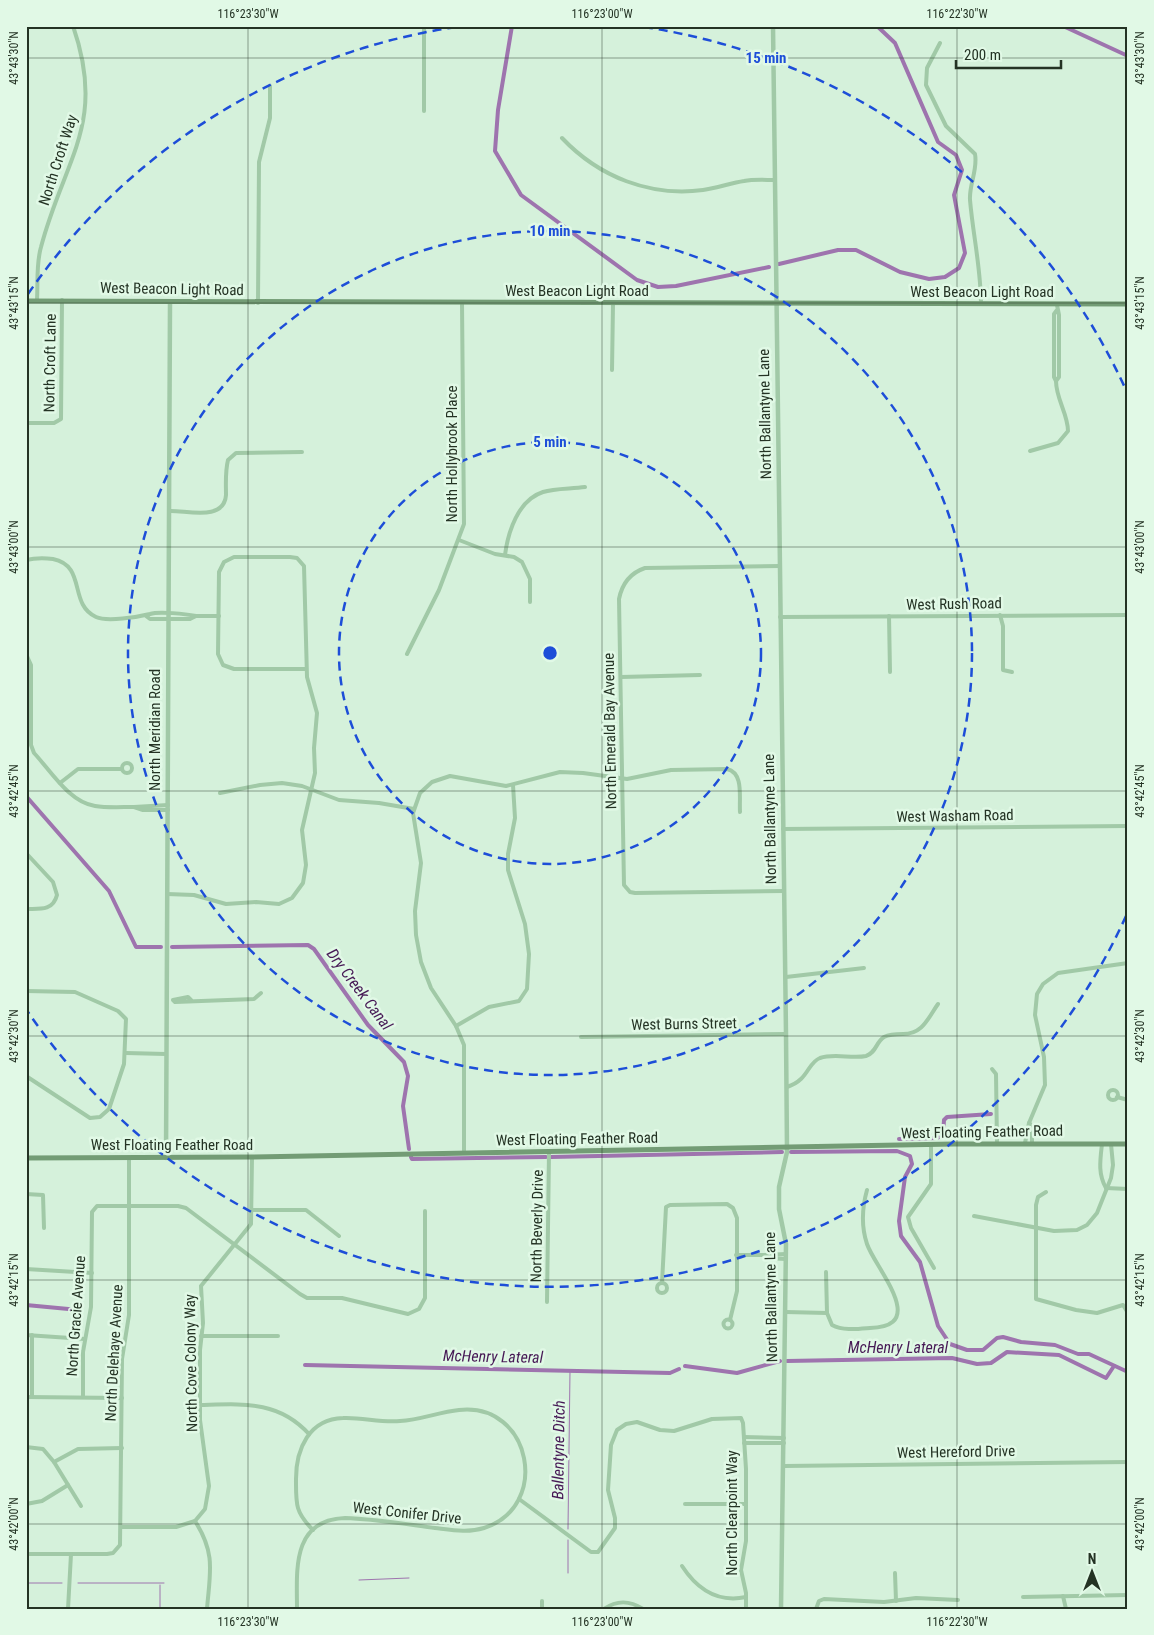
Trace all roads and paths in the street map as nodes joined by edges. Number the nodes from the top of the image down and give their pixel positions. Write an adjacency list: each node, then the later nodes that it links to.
1 (73, 26): 9 (street, North Croft Way)
2 (424, 26): 6 (street)
3 (773, 26): 8 (street, North Ballantyne Lane)
4 (940, 43): 17 (street)
5 (270, 86): 13 (street)
6 (424, 110)
7 (562, 138): 8 (street)
8 (775, 180): 16 (street, North Ballantyne Lane)
9 (37, 300): 10 (main road, West Beacon Light Road); 11 (main road, West Beacon Light Road)
10 (62, 300): 12 (main road, West Beacon Light Road); 21 (street, North Croft Lane)
11 (26, 301)
12 (170, 303): 13 (main road, West Beacon Light Road); 25 (street, North Meridian Road)
13 (258, 303): 14 (main road, West Beacon Light Road)
14 (462, 303): 15 (main road, West Beacon Light Road); 26 (street, North Hollybrook Place)
15 (613, 304): 16 (main road, West Beacon Light Road); 20 (street)
16 (776, 304): 17 (main road, West Beacon Light Road); 29 (street, North Ballantyne Lane)
17 (980, 304): 19 (main road, West Beacon Light Road)
18 (1128, 304): 19 (main road, West Beacon Light Road)
19 (1057, 308): 22 (street)
20 (612, 370)
21 (26, 423)
22 (1030, 450)
23 (302, 452): 25 (street)
24 (585, 487): 27 (street)
25 (169, 511): 33 (street, North Meridian Road)
26 (459, 540): 27 (street); 38 (street, North Hollybrook Place)
27 (505, 555): 30 (street)
28 (26, 560): 33 (street)
29 (780, 566): 36 (street, North Ballantyne Lane); 43 (street, North Emerald Bay Avenue)
30 (530, 602)
31 (1000, 615): 32 (street, West Rush Road); 35 (street, West Rush Road); 41 (street)
32 (1128, 615)
33 (169, 616): 34 (street); 50 (street, North Meridian Road)
34 (219, 616): 39 (street); 39 (street)
35 (889, 616): 36 (street, West Rush Road); 40 (street)
36 (780, 617): 54 (street, North Ballantyne Lane)
37 (26, 654): 46 (street)
38 (408, 654)
39 (306, 669): 48 (street)
40 (890, 672)
41 (1012, 672)
42 (700, 676): 43 (street)
43 (620, 677): 45 (street, North Emerald Bay Avenue)
44 (122, 769): 46 (street)
45 (622, 779): 47 (street); 52 (street); 56 (street, North Emerald Bay Avenue)
46 (60, 783): 50 (street)
47 (513, 785): 51 (street); 66 (street)
48 (311, 790): 49 (street); 51 (street); 57 (street)
49 (220, 793)
50 (168, 807): 57 (street, North Meridian Road)
51 (414, 809): 66 (street)
52 (740, 812)
53 (1128, 826): 54 (street, West Washam Road)
54 (783, 829): 56 (street, North Ballantyne Lane)
55 (26, 852): 58 (street)
56 (784, 891): 61 (street, North Ballantyne Lane)
57 (167, 894): 64 (street, North Meridian Road)
58 (26, 909)
59 (1128, 963): 76 (street)
60 (864, 968): 61 (street)
61 (786, 977): 67 (street, North Ballantyne Lane)
62 (26, 991): 69 (street)
63 (261, 993): 64 (street)
64 (166, 1000): 70 (street, North Meridian Road)
65 (938, 1004): 73 (street)
66 (456, 1026): 86 (street)
67 (786, 1034): 68 (street, West Burns Street); 73 (street, North Ballantyne Lane)
68 (581, 1037)
69 (126, 1053): 70 (street); 72 (street)
70 (166, 1054): 90 (street, North Meridian Road)
71 (992, 1069): 80 (street)
72 (26, 1076)
73 (787, 1087): 84 (street, North Ballantyne Lane)
74 (1117, 1097): 75 (street)
75 (1128, 1100)
76 (1029, 1123): 77 (street); 78 (street)
77 (1025, 1143): 78 (main road, West Floating Feather Road); 80 (main road, West Floating Feather Road)
78 (1032, 1143): 81 (main road, West Floating Feather Road)
79 (931, 1144): 80 (main road, West Floating Feather Road); 84 (main road, West Floating Feather Road); 106 (street)
80 (997, 1144)
81 (1102, 1144): 82 (main road, West Floating Feather Road); 91 (street)
82 (1111, 1144): 83 (main road, West Floating Feather Road); 91 (street)
83 (1128, 1144)
84 (787, 1147): 85 (main road, West Floating Feather Road); 105 (street, North Ballantyne Lane)
85 (549, 1152): 86 (main road, West Floating Feather Road); 111 (street, North Beverly Drive)
86 (464, 1153): 87 (main road, West Floating Feather Road)
87 (252, 1157): 90 (main road, West Floating Feather Road); 97 (street, North Cove Colony Way)
88 (26, 1158): 89 (main road, West Floating Feather Road)
89 (129, 1158): 90 (main road, West Floating Feather Road); 96 (street, North Delehaye Avenue)
90 (166, 1158)
91 (1106, 1188): 92 (street); 101 (street)
92 (1128, 1189)
93 (867, 1190): 114 (street)
94 (1046, 1192): 101 (street)
95 (26, 1194): 100 (street)
96 (129, 1205): 103 (street); 109 (street, North Gracie Avenue); 125 (street, North Delehaye Avenue)
97 (252, 1210): 102 (street); 103 (street, North Cove Colony Way)
98 (426, 1211): 103 (street)
99 (974, 1216): 101 (street)
100 (44, 1228)
101 (1035, 1229): 112 (street)
102 (339, 1236)
103 (235, 1245): 119 (street, North Cove Colony Way)
104 (736, 1256): 105 (street); 110 (street); 116 (street)
105 (786, 1256): 113 (street, North Ballantyne Lane)
106 (934, 1268)
107 (26, 1269): 109 (street)
108 (826, 1272): 114 (street)
109 (92, 1273): 121 (street, North Gracie Avenue)
110 (662, 1283)
111 (547, 1302)
112 (1126, 1304): 115 (street)
113 (786, 1312): 114 (street); 129 (street, North Ballantyne Lane)
114 (826, 1313)
115 (1128, 1313)
116 (730, 1320)
117 (26, 1335): 118 (street)
118 (32, 1335): 121 (street); 123 (street)
119 (201, 1336): 120 (street); 126 (street, North Cove Colony Way)
120 (278, 1336)
121 (85, 1339): 124 (street, North Gracie Avenue)
122 (26, 1397): 123 (street)
123 (32, 1397): 124 (street)
124 (83, 1397): 125 (street)
125 (122, 1398): 132 (street, North Delehaye Avenue)
126 (200, 1405): 127 (street); 142 (street, North Cove Colony Way)
127 (309, 1434): 137 (street); 144 (street)
128 (744, 1437): 129 (street); 130 (street, North Clearpoint Way); 137 (street, North Clearpoint Way)
129 (784, 1440): 130 (street); 135 (street, North Ballantyne Lane)
130 (744, 1442): 140 (street, North Clearpoint Way)
131 (26, 1447): 133 (street)
132 (122, 1448): 133 (street); 143 (street, North Delehaye Avenue)
133 (54, 1462): 136 (street)
134 (1128, 1462): 135 (street, West Hereford Drive)
135 (784, 1466): 164 (street, North Ballantyne Lane)
136 (68, 1485): 138 (street); 141 (street)
137 (519, 1499): 144 (street, West Conifer Drive)
138 (26, 1504)
139 (685, 1504): 140 (street)
140 (746, 1504): 151 (street, North Clearpoint Way)
141 (81, 1506)
142 (195, 1521): 143 (street); 158 (street)
143 (121, 1527): 146 (street, North Delehaye Avenue)
144 (313, 1530): 159 (street)
145 (26, 1554): 146 (street)
146 (71, 1554): 157 (street)
147 (682, 1566): 151 (street)
148 (895, 1573): 156 (street)
149 (1128, 1595): 150 (street)
150 (1063, 1596): 152 (street); 167 (street)
151 (746, 1597): 163 (street, North Clearpoint Way)
152 (1023, 1597)
153 (958, 1600): 156 (street)
154 (542, 1601): 160 (street)
155 (867, 1601): 156 (street); 165 (street); 166 (street)
156 (896, 1601)
157 (68, 1609)
158 (207, 1609)
159 (297, 1609)
160 (542, 1609)
161 (604, 1609): 162 (street)
162 (643, 1609)
163 (746, 1609)
164 (781, 1609)
165 (816, 1609)
166 (866, 1609)
167 (1066, 1609)

